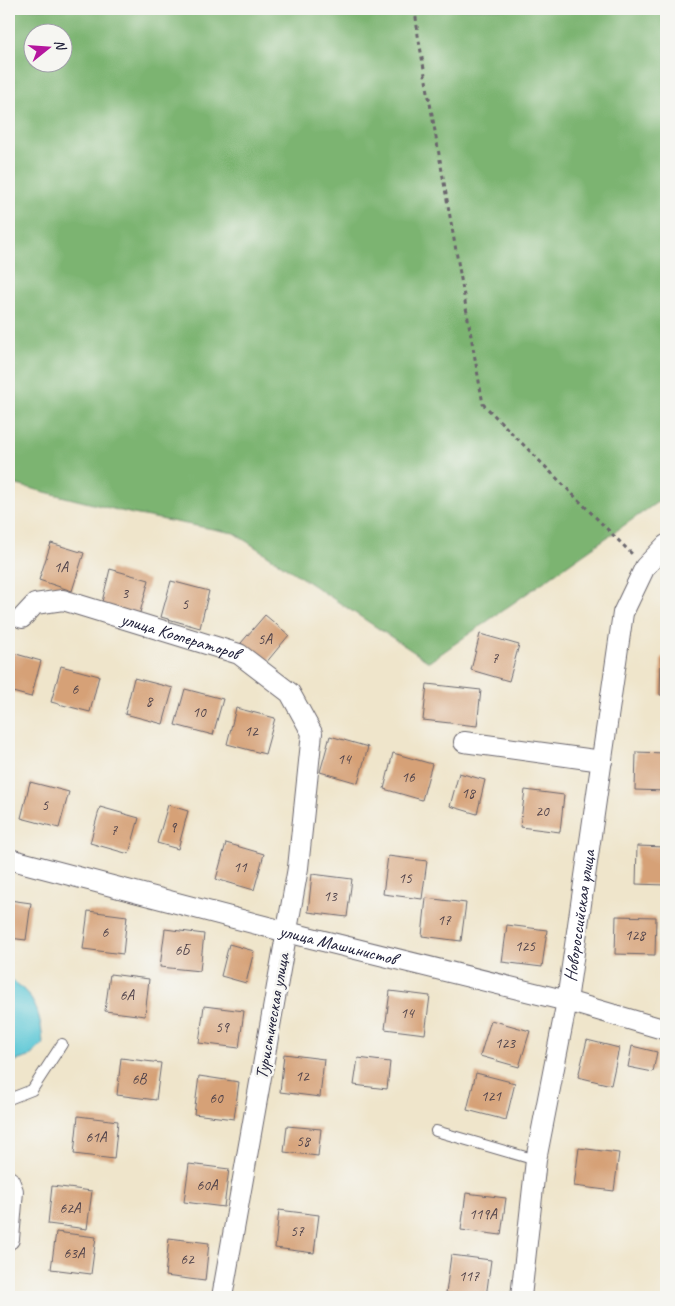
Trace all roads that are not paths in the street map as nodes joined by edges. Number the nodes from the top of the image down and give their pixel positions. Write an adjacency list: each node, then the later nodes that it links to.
1 (666, 545): 5 (street, Новороссийская улица)
2 (22, 618): 3 (street, улица Кооператоров)
3 (312, 733): 7 (street, Туристическая улица)
4 (464, 742): 5 (street)
5 (602, 761): 8 (street, Новороссийская улица)
6 (9, 860): 7 (street, улица Машинистов)
7 (287, 932): 8 (street, улица Машинистов); 16 (street, Туристическая улица)
8 (567, 1000): 9 (street, улица Машинистов); 13 (street, Новороссийская улица)
9 (666, 1030)
10 (62, 1044): 11 (lane)
11 (9, 1099)
12 (436, 1131): 13 (lane)
13 (536, 1160): 17 (street, Новороссийская улица)
14 (9, 1180): 15 (street)
15 (9, 1239)
16 (222, 1297)
17 (522, 1297)

